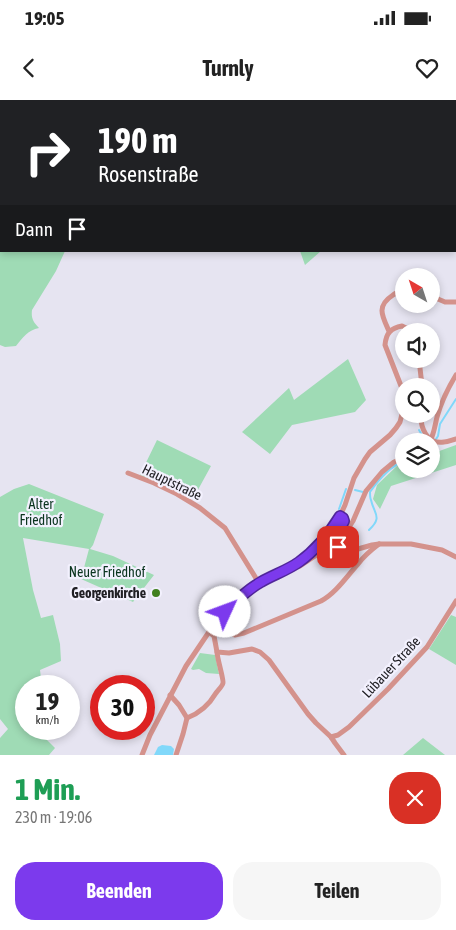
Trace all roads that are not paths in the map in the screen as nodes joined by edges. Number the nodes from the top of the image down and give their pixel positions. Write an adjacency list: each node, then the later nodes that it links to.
1 (395, 294): 5 (street)
2 (440, 300): 3 (street)
3 (456, 302)
4 (395, 327): 5 (street)
5 (389, 331): 12 (street)
6 (456, 375): 7 (street)
7 (434, 433)
8 (456, 439): 9 (street)
9 (440, 442)
10 (395, 462): 13 (street)
11 (128, 473): 17 (street, Hauptstraße)
12 (340, 516): 13 (street); 17 (street)
13 (336, 543): 14 (street); 16 (street)
14 (379, 544): 15 (street); 19 (street)
15 (456, 557)
16 (300, 566)
17 (259, 583): 19 (street)
18 (456, 601): 24 (street, Lübauer Straße)
19 (215, 623): 20 (street)
20 (209, 632): 21 (street); 22 (street)
21 (216, 652): 23 (street); 24 (street)
22 (170, 695): 23 (street); 25 (street)
23 (187, 718): 26 (street)
24 (331, 737): 27 (street)
25 (142, 755)
26 (176, 755)
27 (344, 755)

